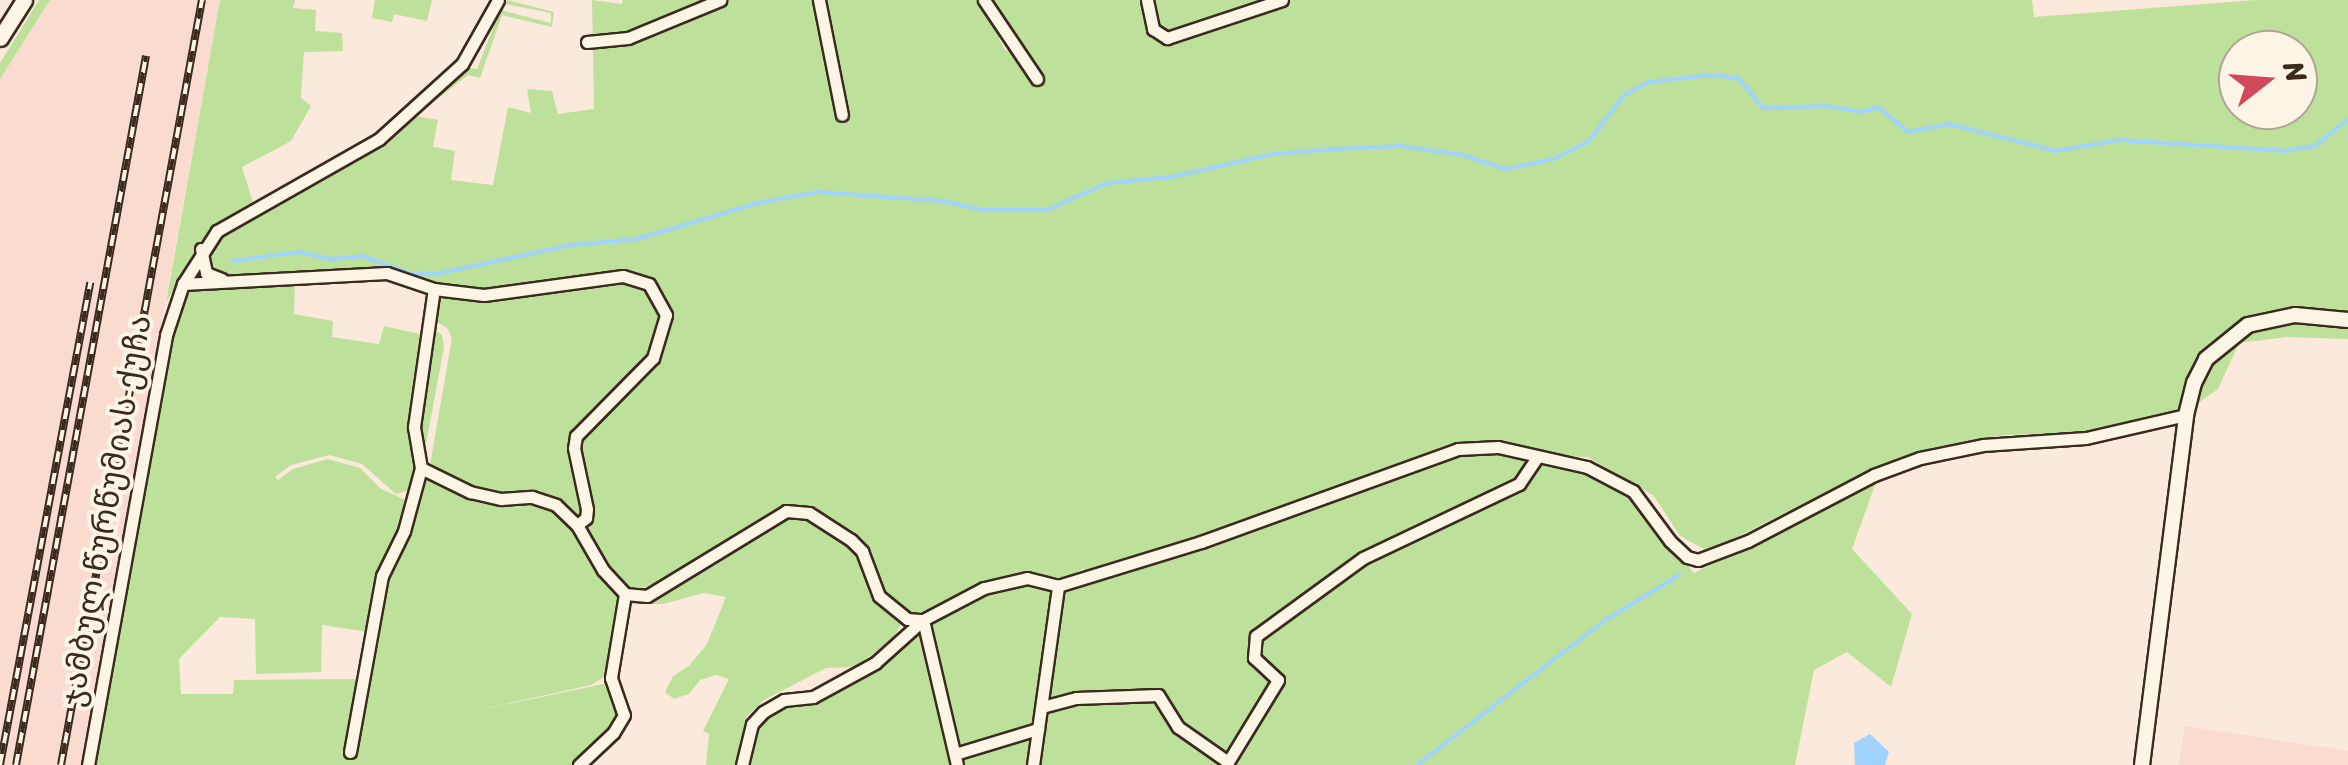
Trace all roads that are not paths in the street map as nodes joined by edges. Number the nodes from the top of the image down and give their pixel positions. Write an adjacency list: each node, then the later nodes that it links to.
1 (24, 0): 8 (main road)
2 (498, 0): 12 (street, ჯამბულ წურწუმიას ქუჩა)
3 (720, 0): 9 (street)
4 (819, 0): 11 (street)
5 (984, 0): 10 (street)
6 (1147, 0): 7 (street)
7 (1282, 0)
8 (0, 38)
9 (587, 42)
10 (1037, 79)
11 (842, 115)
12 (202, 249): 13 (street); 14 (street, ჯამბულ წურწუმიას ქუჩა)
13 (231, 280): 14 (street); 15 (street)
14 (183, 284): 28 (street, ჯამბულ წურწუმიას ქუჩა)
15 (434, 290): 19 (street); 20 (street)
16 (2348, 320): 17 (street)
17 (2186, 414): 18 (street); 32 (street)
18 (1536, 459): 21 (street); 24 (street)
19 (421, 468): 20 (street); 26 (street)
20 (577, 525): 22 (street)
21 (1058, 586): 23 (street); 24 (street)
22 (625, 594): 23 (street); 29 (street)
23 (923, 620): 27 (street); 30 (street)
24 (1042, 706): 25 (street)
25 (1038, 729): 27 (street); 31 (street)
26 (350, 752)
27 (956, 760)
28 (88, 765)
29 (579, 765)
30 (742, 765)
31 (1033, 765)
32 (2142, 765)

